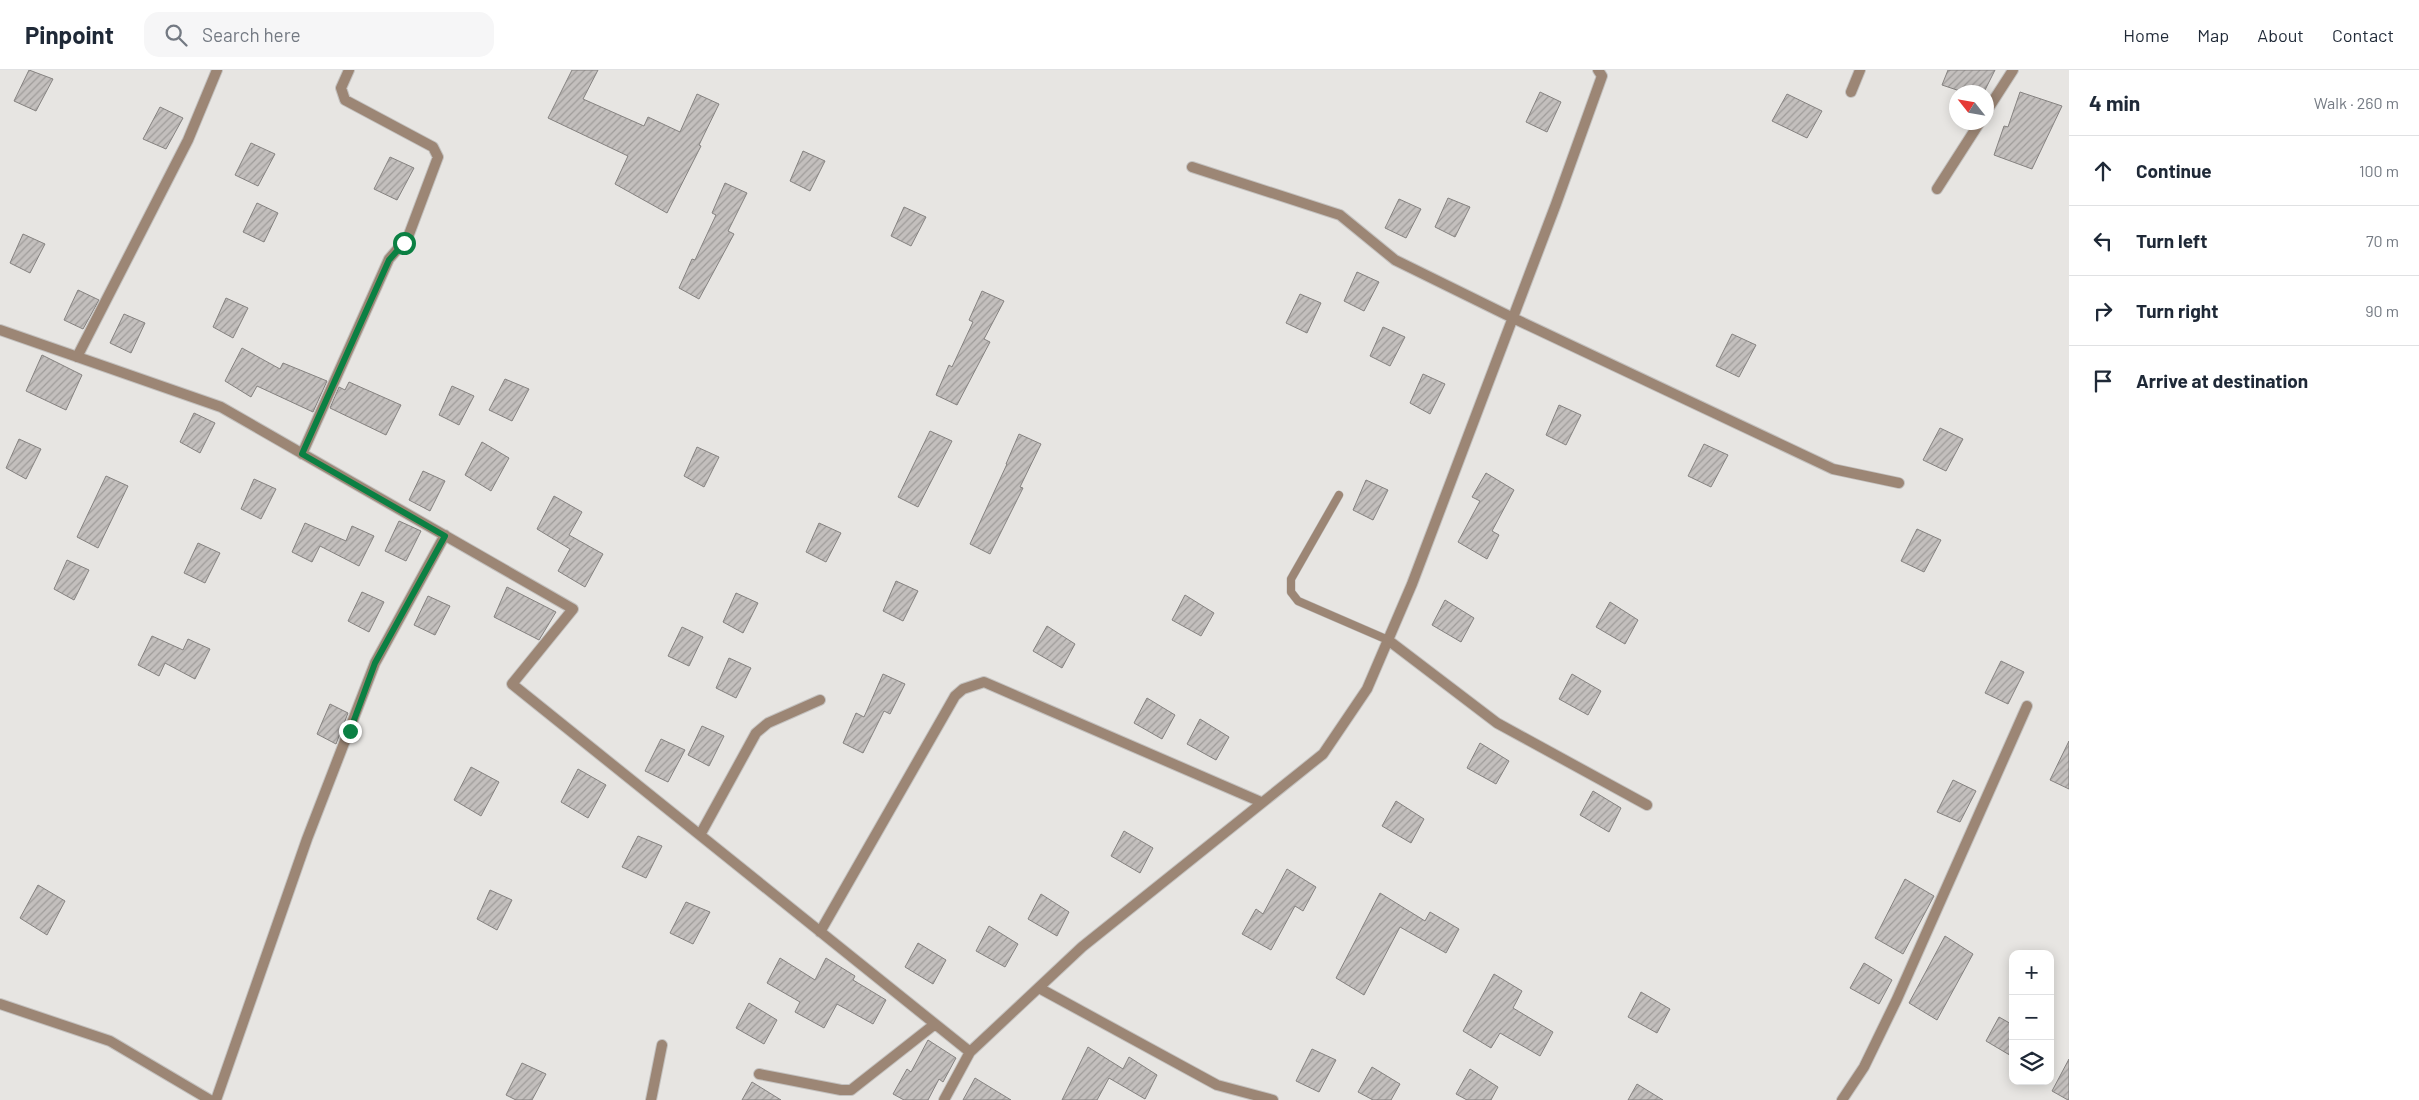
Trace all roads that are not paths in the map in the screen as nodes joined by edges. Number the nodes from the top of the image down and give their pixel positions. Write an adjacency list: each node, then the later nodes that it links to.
1 (218, 70): 13 (street)
2 (349, 70): 14 (street)
3 (1598, 70): 11 (street)
4 (1860, 70): 6 (street)
5 (2013, 70): 7 (street)
6 (1851, 92)
7 (1994, 100)
8 (1975, 130): 10 (street)
9 (1192, 167): 11 (street)
10 (1937, 189)
11 (1513, 318): 15 (street); 18 (street)
12 (0, 330): 13 (street)
13 (77, 357): 14 (street)
14 (302, 454): 17 (street)
15 (1899, 483)
16 (1339, 495): 18 (lane)
17 (445, 536): 23 (street); 32 (street)
18 (1388, 640): 21 (street); 22 (street)
19 (820, 700): 23 (street)
20 (2027, 706): 36 (street)
21 (1261, 802): 24 (street); 25 (street)
22 (1647, 805)
23 (700, 835): 24 (street)
24 (820, 932): 27 (street)
25 (1039, 988): 29 (street); 35 (street)
26 (0, 1004): 31 (street)
27 (935, 1024): 29 (street); 30 (street)
28 (662, 1045): 33 (street)
29 (970, 1052): 34 (street)
30 (759, 1074)
31 (210, 1100)
32 (216, 1100)
33 (650, 1100)
34 (944, 1100)
35 (1273, 1100)
36 (1842, 1100)

